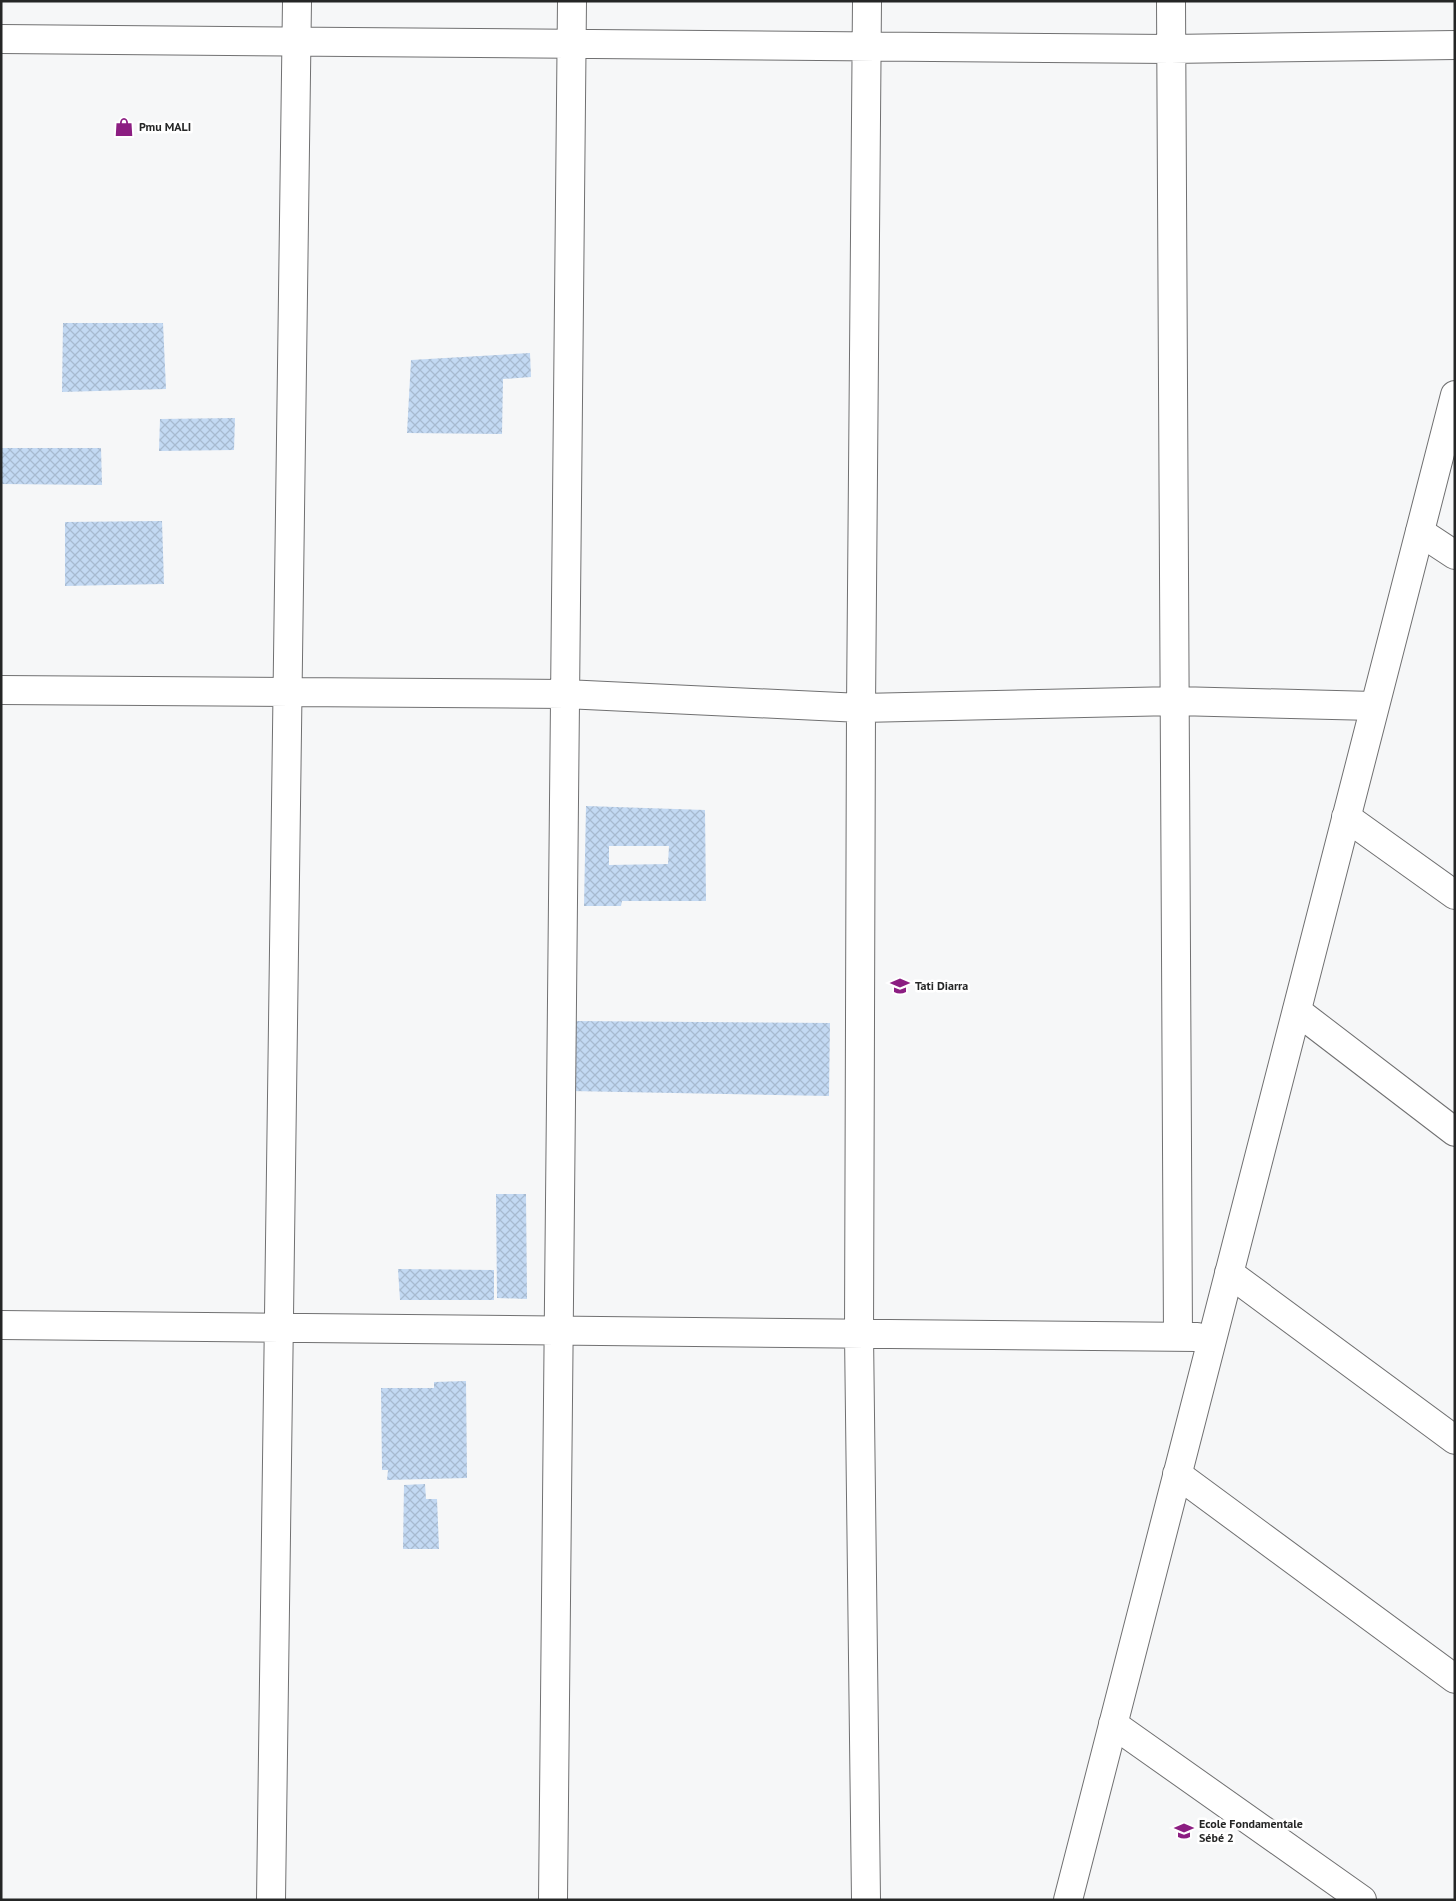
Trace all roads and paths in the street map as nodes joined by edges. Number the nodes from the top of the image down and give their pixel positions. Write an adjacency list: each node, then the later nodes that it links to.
1 (297, 1): 6 (street)
2 (572, 1): 7 (street)
3 (867, 1): 9 (street)
4 (1172, 1): 10 (street)
5 (1, 40): 6 (street)
6 (297, 42): 7 (street); 15 (street)
7 (571, 44): 9 (street); 16 (street)
8 (1455, 45): 10 (street)
9 (866, 46): 10 (street); 19 (street)
10 (1170, 49): 17 (street)
11 (1455, 395): 12 (street)
12 (1420, 532): 13 (street); 18 (street)
13 (1455, 556)
14 (1, 690): 15 (street)
15 (288, 693): 16 (street); 26 (street)
16 (565, 694): 19 (street); 27 (street)
17 (1176, 701): 18 (street); 19 (street); 30 (street)
18 (1374, 706): 20 (street)
19 (861, 708): 28 (street)
20 (1346, 817): 21 (street); 22 (street)
21 (1455, 895)
22 (1297, 1011): 23 (street); 24 (street)
23 (1455, 1132)
24 (1229, 1273): 29 (street); 31 (street)
25 (1, 1325): 26 (street)
26 (279, 1328): 27 (street); 35 (street)
27 (559, 1331): 28 (street); 36 (street)
28 (859, 1334): 30 (street); 37 (street)
29 (1212, 1336): 30 (street); 32 (street)
30 (1178, 1337)
31 (1455, 1440)
32 (1177, 1474): 33 (street); 34 (street)
33 (1455, 1679)
34 (1113, 1724): 38 (street); 39 (street)
35 (270, 1900)
36 (553, 1900)
37 (866, 1900)
38 (1068, 1900)
39 (1362, 1900)

